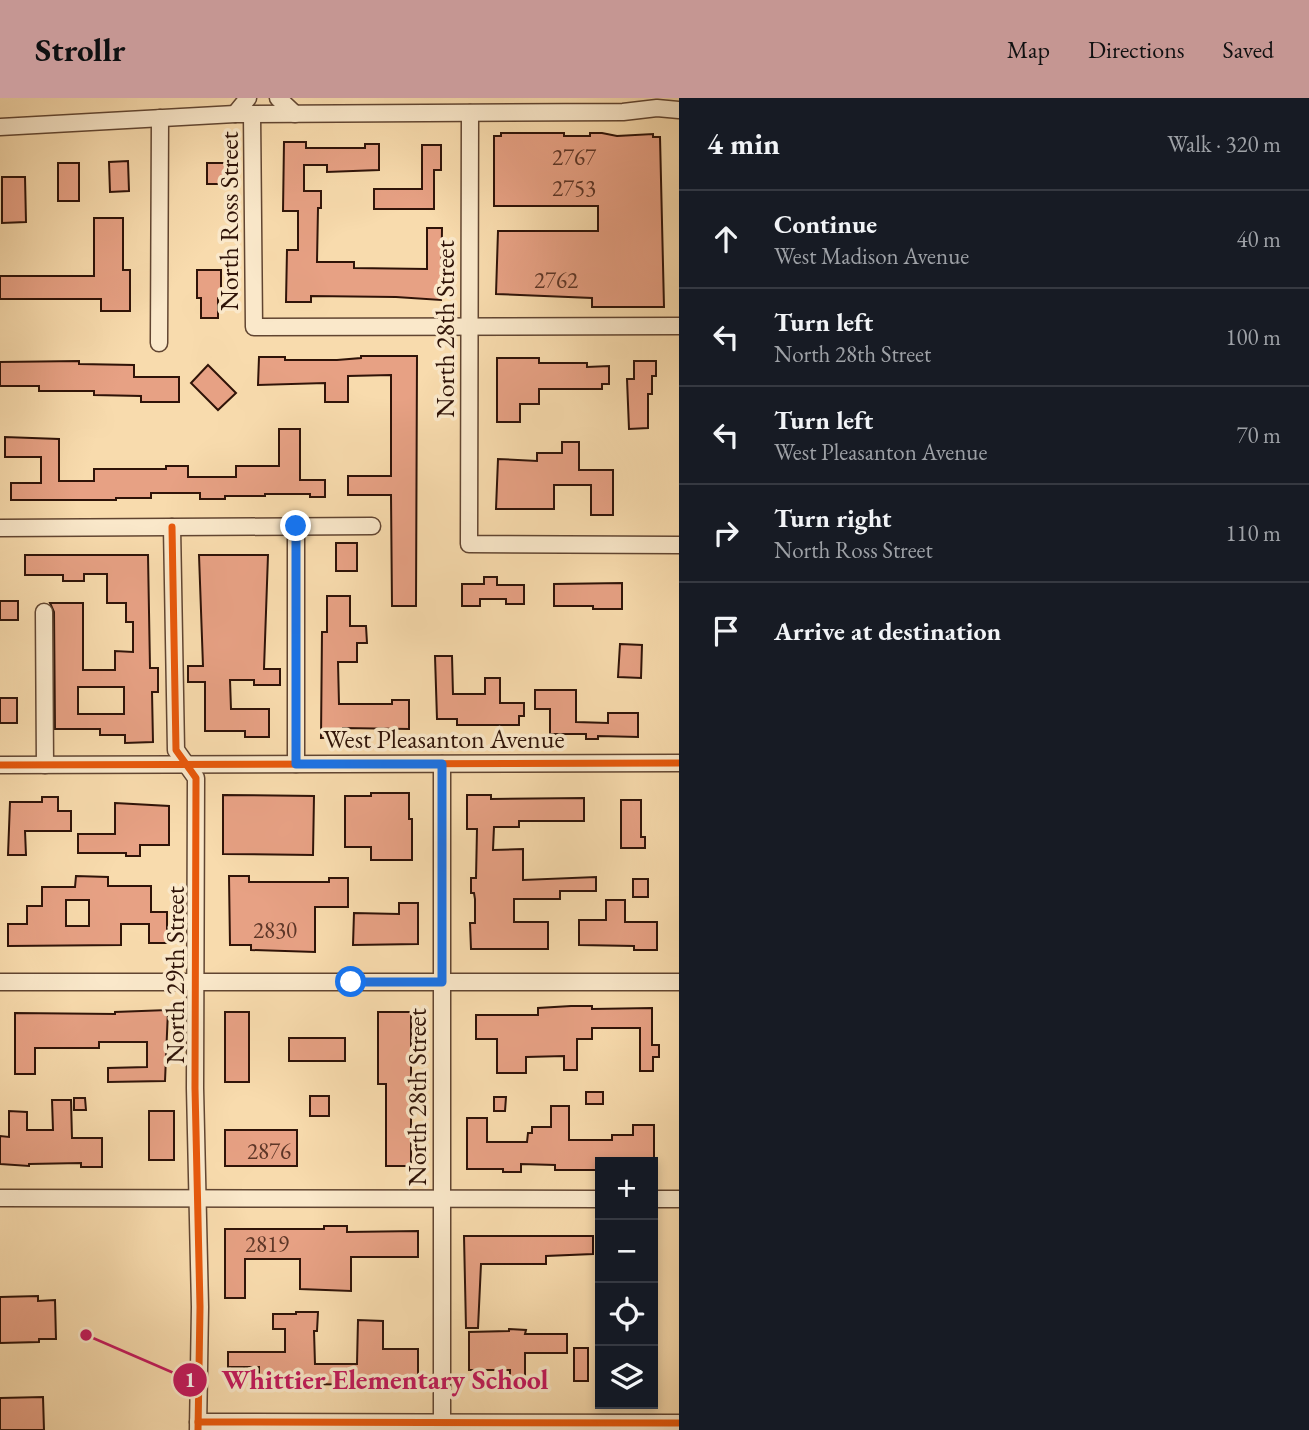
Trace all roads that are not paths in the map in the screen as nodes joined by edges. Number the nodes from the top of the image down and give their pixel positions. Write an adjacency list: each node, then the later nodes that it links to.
1 (248, 98): 5 (street)
2 (278, 98): 7 (street)
3 (679, 110): 4 (street)
4 (470, 113): 7 (street); 11 (street, North 28th Street)
5 (235, 114): 6 (street); 8 (street)
6 (252, 114): 7 (street); 11 (street, North Ross Street)
7 (295, 114)
8 (160, 118): 9 (street); 12 (street)
9 (0, 127)
10 (679, 326): 11 (street)
11 (469, 327): 17 (street, North 28th Street)
12 (159, 343)
13 (296, 526): 14 (street); 15 (street); 21 (street)
14 (372, 526)
15 (172, 527): 16 (street); 20 (street, North 29th Street)
16 (0, 528)
17 (679, 545)
18 (44, 612): 24 (street)
19 (679, 763): 22 (street, West Pleasanton Avenue)
20 (188, 764): 21 (street, West Pleasanton Avenue); 24 (street, West Pleasanton Avenue); 26 (street, North 29th Street)
21 (296, 764): 22 (street, West Pleasanton Avenue)
22 (442, 764): 27 (street, North 28th Street)
23 (0, 765): 24 (street, West Pleasanton Avenue)
24 (44, 765)
25 (0, 982): 26 (street)
26 (195, 982): 27 (street); 30 (street, North 29th Street)
27 (442, 982): 28 (street); 31 (street, North 28th Street)
28 (679, 982)
29 (0, 1198): 30 (street)
30 (197, 1198): 31 (street); 36 (street, North 29th Street)
31 (442, 1199): 32 (street); 37 (street, North 28th Street)
32 (595, 1199)
33 (658, 1199): 34 (street)
34 (679, 1199)
35 (679, 1423): 37 (street)
36 (198, 1426): 37 (street)
37 (442, 1427)

